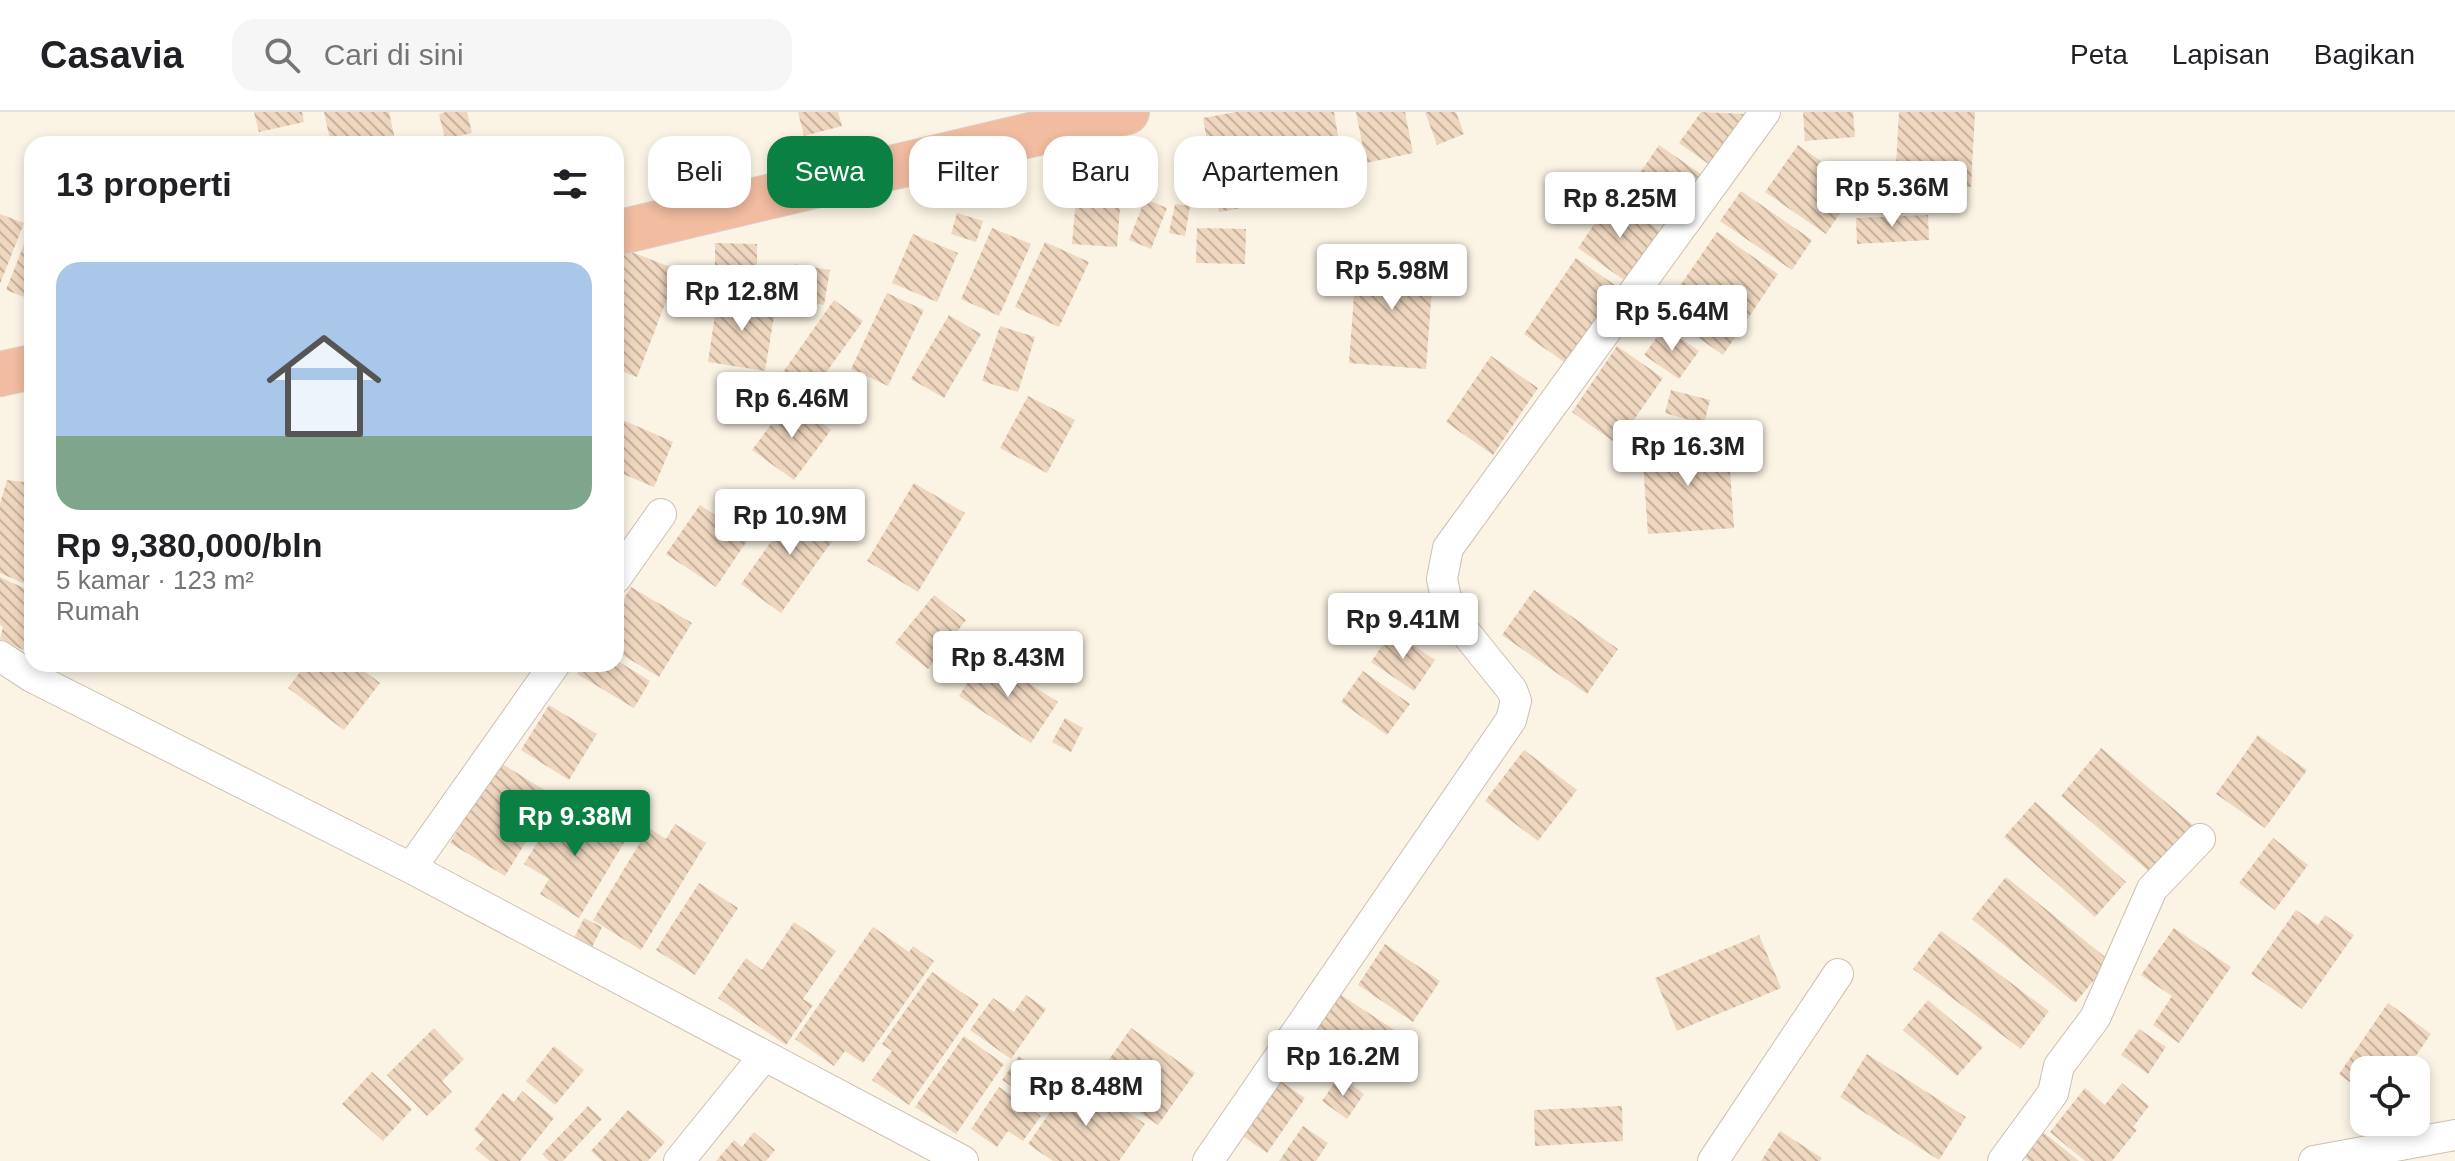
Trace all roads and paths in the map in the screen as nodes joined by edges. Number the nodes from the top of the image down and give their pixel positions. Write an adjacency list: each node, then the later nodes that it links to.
1 (1127, 112): 3 (highway)
2 (1765, 112): 19 (street)
3 (624, 231)
4 (24, 369): 5 (highway)
5 (0, 374)
6 (661, 514): 7 (street)
7 (624, 567)
8 (0, 656): 10 (street)
9 (24, 672): 13 (street)
10 (24, 672)
11 (549, 672): 13 (street)
12 (2200, 839): 21 (street)
13 (411, 868): 15 (street)
14 (1838, 974): 20 (street)
15 (764, 1056): 17 (street); 18 (street)
16 (2455, 1135): 22 (street)
17 (679, 1161)
18 (963, 1161)
19 (1208, 1161)
20 (1713, 1161)
21 (2003, 1161)
22 (2314, 1161)

